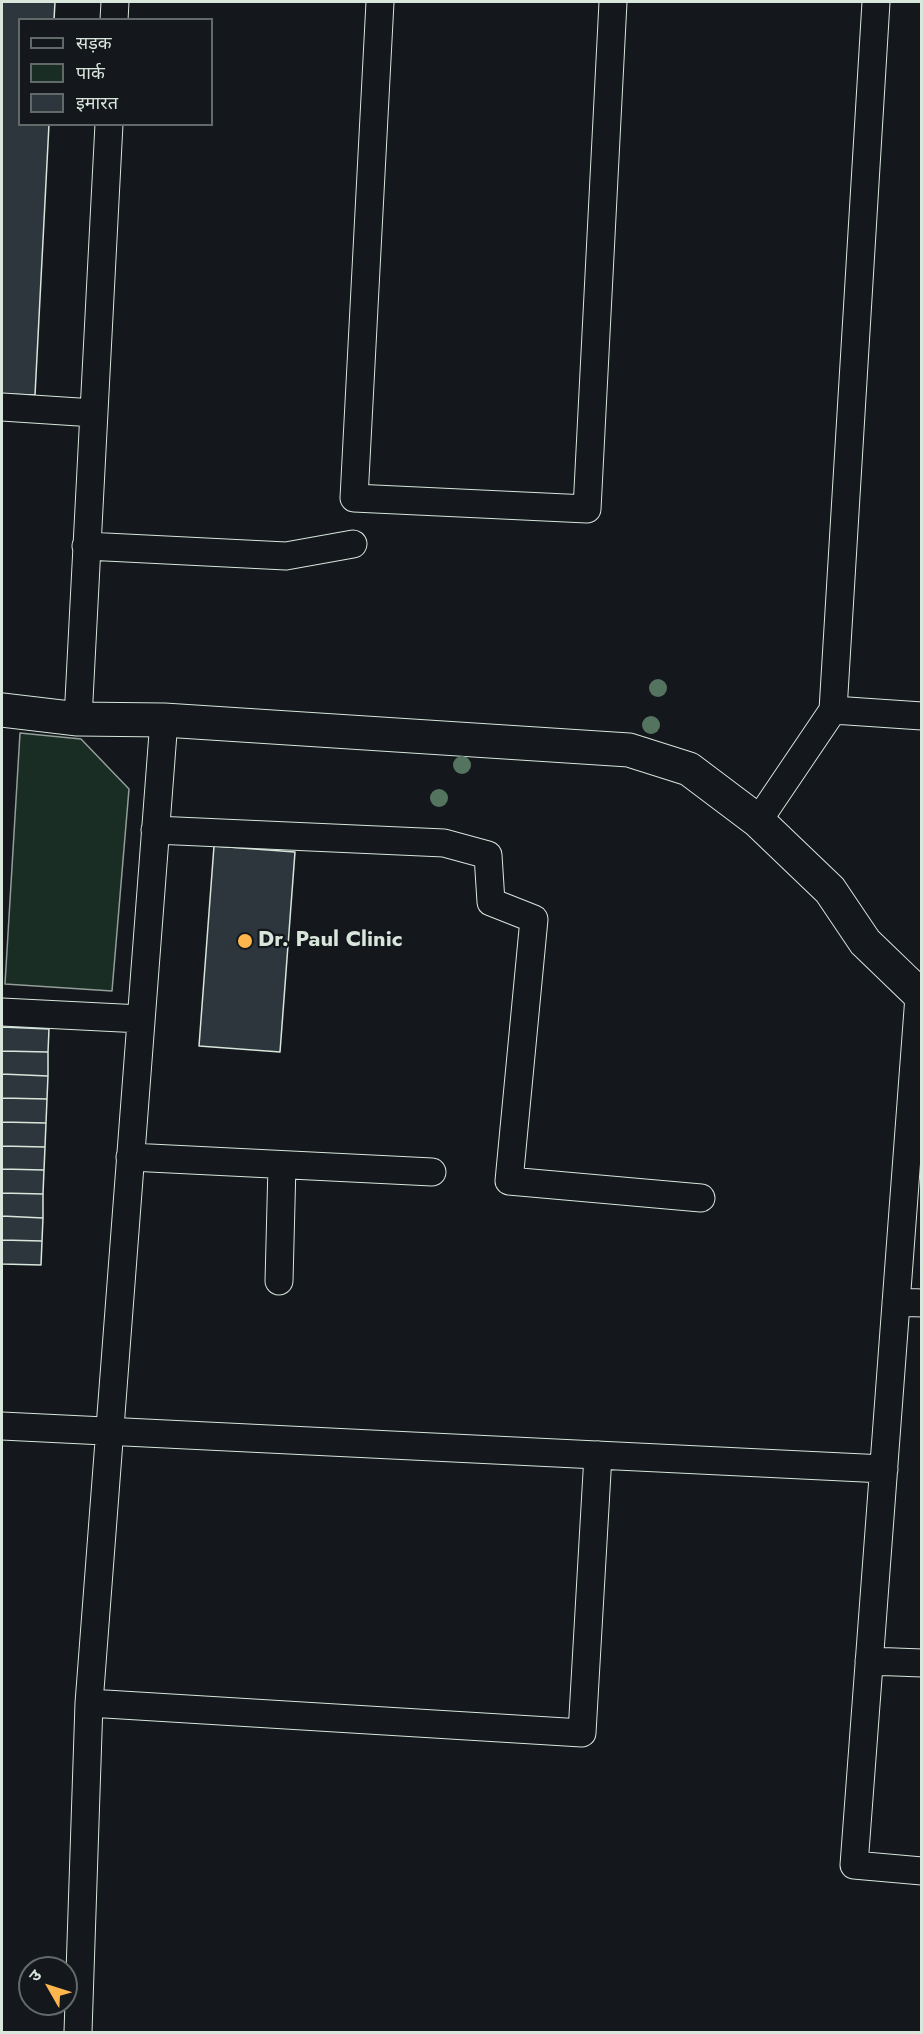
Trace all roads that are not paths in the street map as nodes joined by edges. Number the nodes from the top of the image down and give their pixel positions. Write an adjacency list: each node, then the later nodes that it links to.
1 (115, 2): 5 (street)
2 (380, 2): 3 (street)
3 (613, 2)
4 (876, 2): 11 (street)
5 (114, 18)
6 (109, 126): 8 (street)
7 (2, 407): 8 (street)
8 (94, 412): 10 (street)
9 (353, 544): 10 (street)
10 (86, 546): 14 (street)
11 (832, 710): 13 (street); 16 (street)
12 (2, 711): 14 (street)
13 (921, 716)
14 (78, 719): 15 (street)
15 (164, 720): 16 (street); 17 (street)
16 (758, 821): 18 (street)
17 (155, 830): 20 (street); 24 (street)
18 (920, 996): 26 (street)
19 (2, 1012): 20 (street)
20 (141, 1019): 21 (street)
21 (130, 1157): 22 (street); 28 (street)
22 (282, 1165): 23 (street); 25 (street)
23 (432, 1172)
24 (701, 1198)
25 (279, 1281)
26 (909, 1302): 30 (street)
27 (2, 1426): 28 (street)
28 (110, 1432): 29 (street); 33 (street)
29 (598, 1455): 30 (street); 33 (street)
30 (884, 1468): 31 (street)
31 (869, 1661): 32 (street); 34 (street)
32 (921, 1663)
33 (89, 1703): 35 (street)
34 (921, 1871)
35 (78, 2032)

